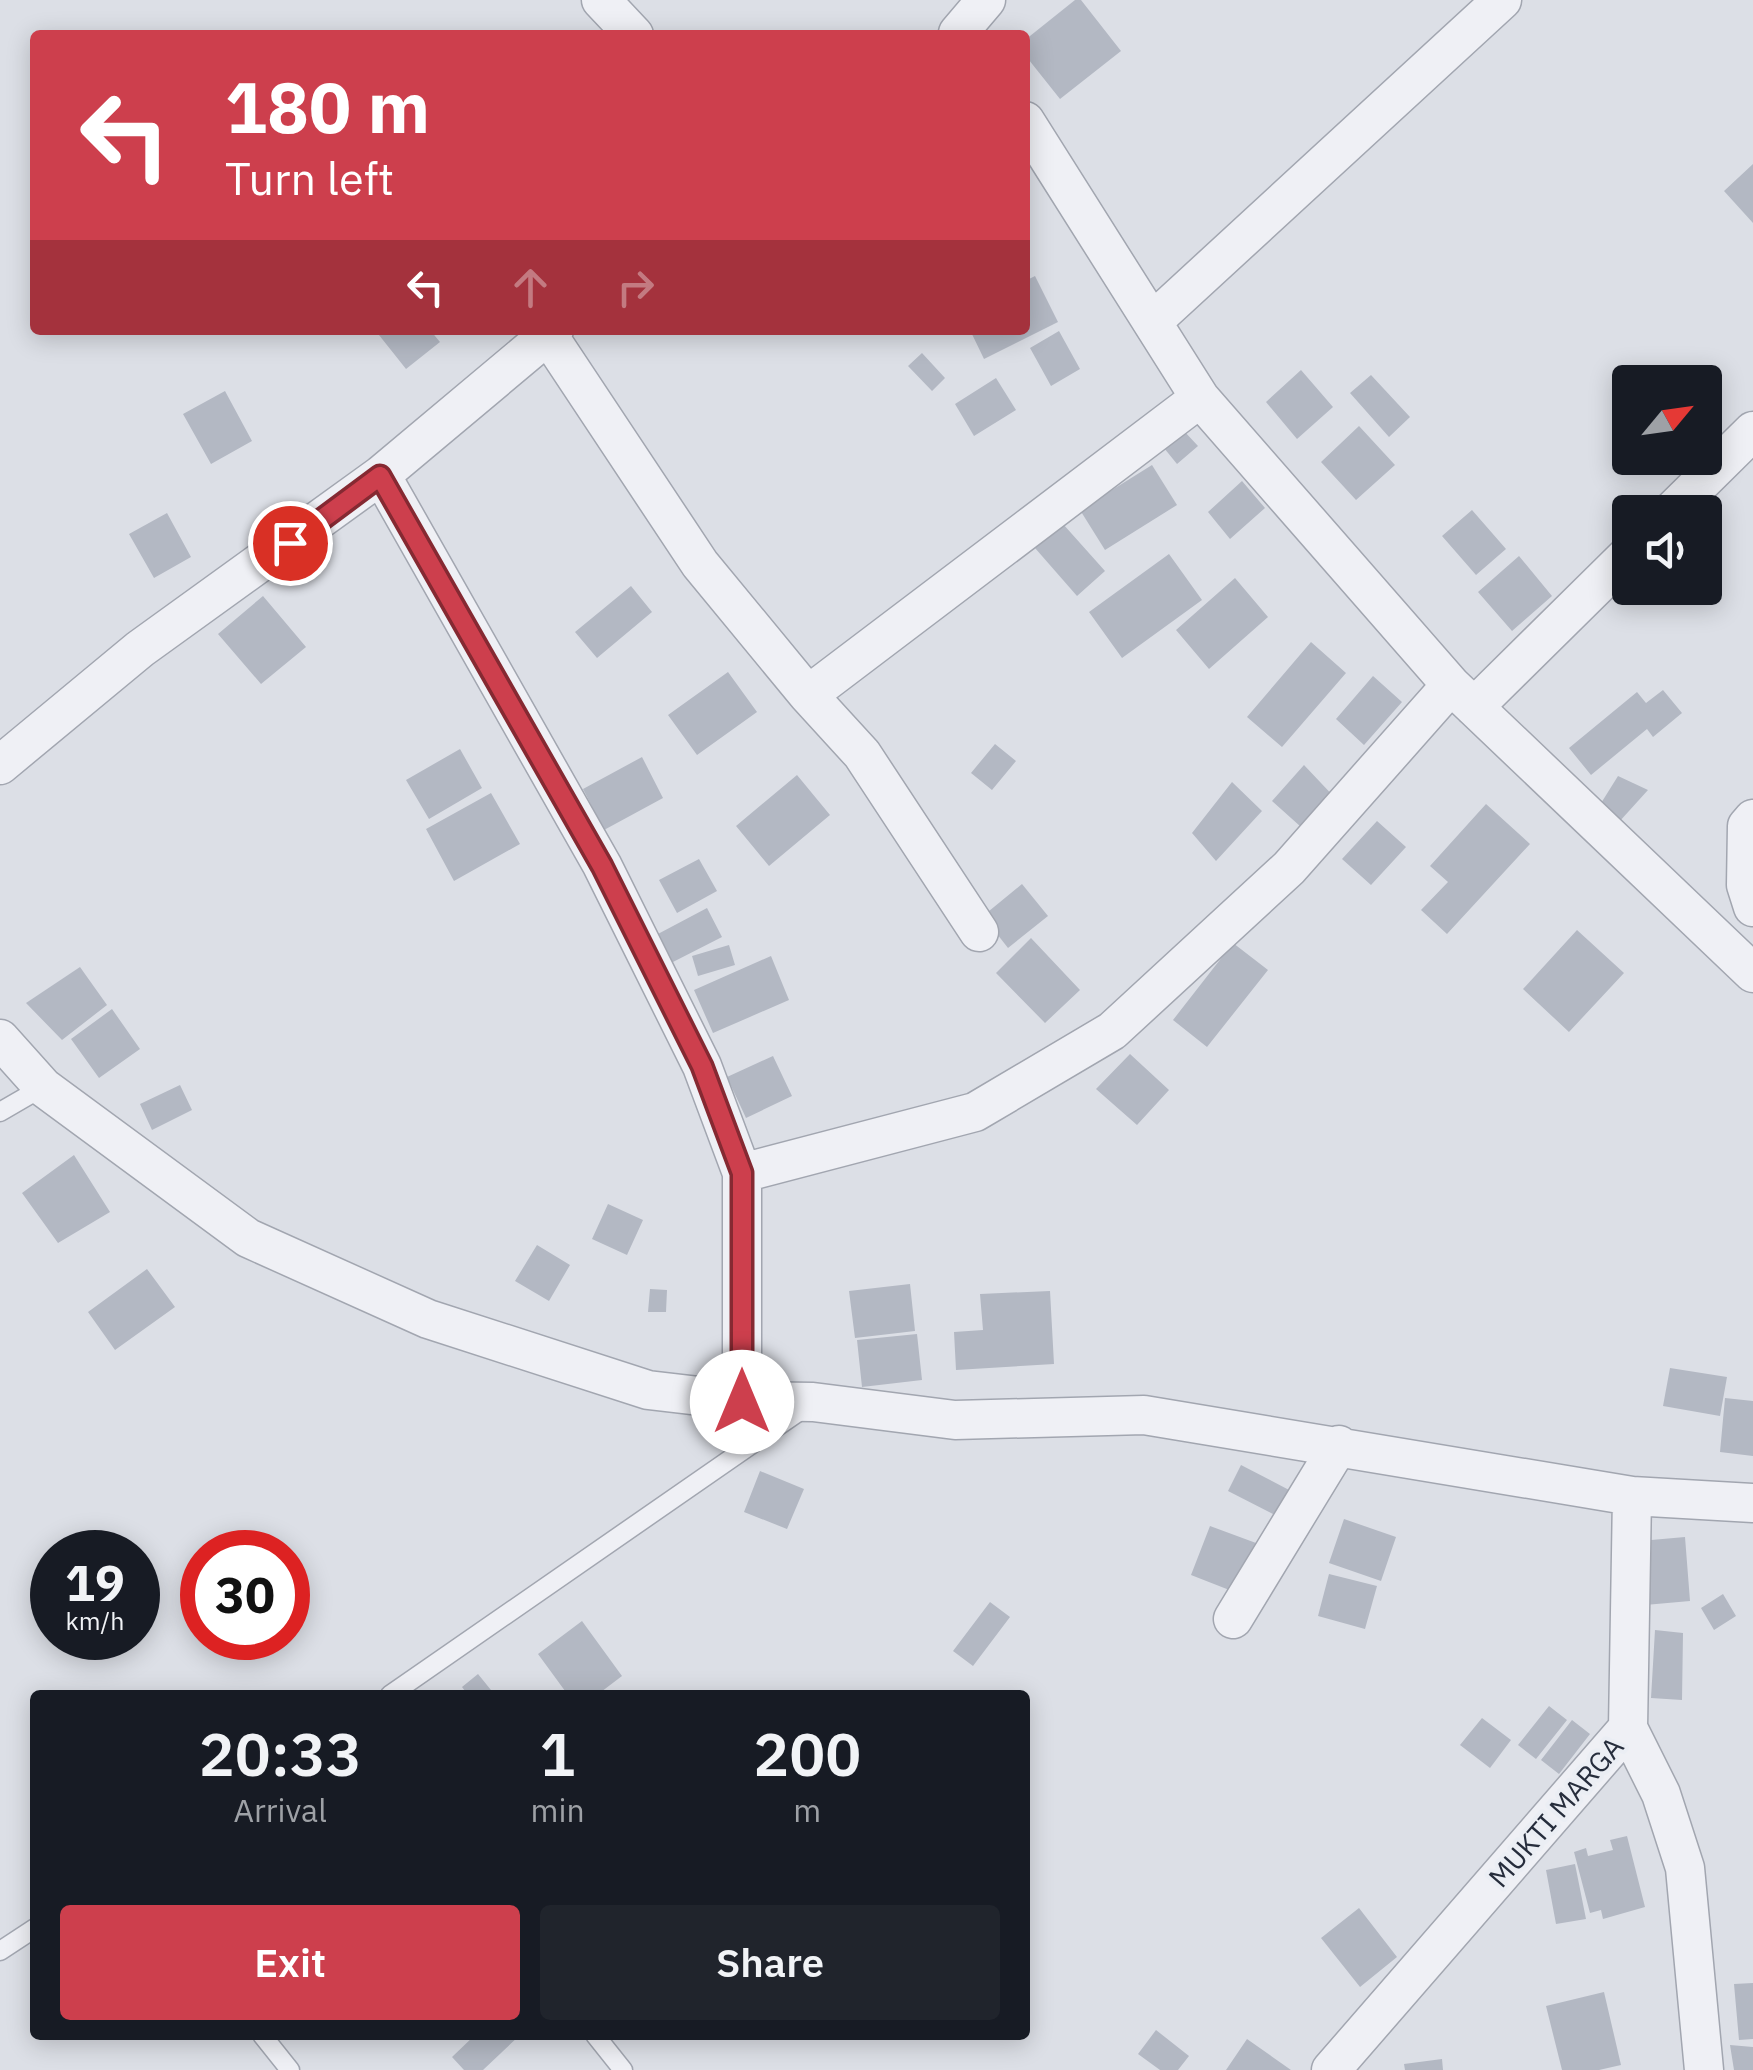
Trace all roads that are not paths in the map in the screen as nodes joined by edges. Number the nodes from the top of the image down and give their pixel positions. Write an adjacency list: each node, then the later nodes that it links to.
1 (601, 0): 4 (street)
2 (986, 0): 5 (street)
3 (1502, 0): 7 (street)
4 (629, 30)
5 (960, 30)
6 (1030, 128): 7 (street)
7 (1152, 322): 10 (street)
8 (547, 335): 12 (street)
9 (553, 335): 15 (street)
10 (1200, 398): 15 (street); 16 (street)
11 (1753, 431): 13 (street)
12 (380, 476): 17 (street); 25 (street)
13 (1687, 495)
14 (1612, 568): 16 (street)
15 (808, 695): 20 (street)
16 (1462, 696): 21 (street); 25 (street)
17 (0, 765)
18 (1753, 819): 19 (street)
19 (1753, 906)
20 (979, 932)
21 (1753, 973)
22 (0, 1039): 23 (street)
23 (43, 1088): 24 (lane); 26 (street)
24 (0, 1112)
25 (742, 1173): 26 (street)
26 (742, 1402): 27 (street)
27 (813, 1402): 28 (street); 32 (lane)
28 (1340, 1445): 29 (street); 31 (street)
29 (1632, 1496): 30 (street); 33 (street, MUKTI MARGA)
30 (1753, 1503)
31 (1233, 1619)
32 (397, 1690)
33 (1628, 1728): 40 (street, MUKTI MARGA); 41 (street)
34 (30, 1931): 35 (lane)
35 (0, 1951)
36 (266, 2040): 38 (lane)
37 (598, 2040): 39 (lane)
38 (290, 2070)
39 (623, 2070)
40 (1331, 2070)
41 (1704, 2070)

